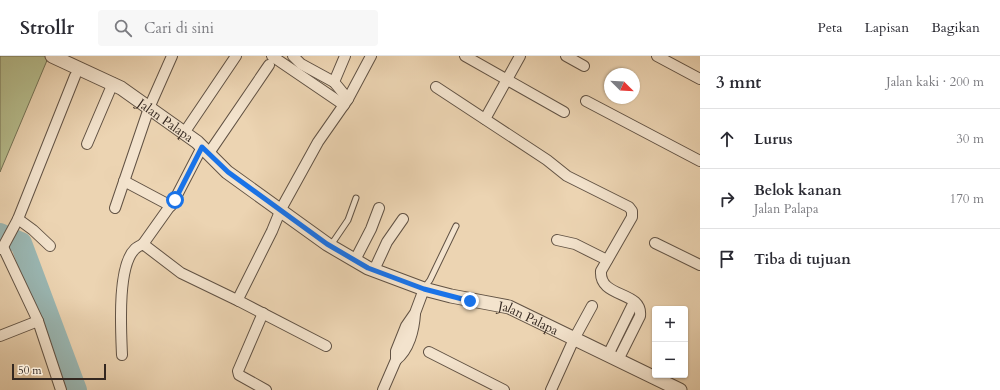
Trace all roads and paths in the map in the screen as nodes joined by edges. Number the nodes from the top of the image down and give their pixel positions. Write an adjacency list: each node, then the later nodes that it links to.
1 (52, 56): 17 (street, Jalan Palapa)
2 (172, 56): 21 (street)
3 (236, 56): 24 (street)
4 (292, 56): 16 (street)
5 (345, 56): 16 (street)
6 (371, 56): 20 (street)
7 (465, 56): 14 (street)
8 (520, 56): 14 (street)
9 (566, 56): 12 (street)
10 (661, 57): 15 (street)
11 (270, 61): 20 (street); 26 (street)
12 (584, 66)
13 (75, 76): 35 (street)
14 (508, 79): 22 (street); 23 (street)
15 (700, 79)
16 (334, 82): 20 (street)
17 (113, 83): 21 (street, Jalan Palapa); 25 (street)
18 (436, 88): 23 (street)
19 (586, 101): 27 (street)
20 (346, 102): 33 (street)
21 (149, 108): 24 (street, Jalan Palapa); 28 (street)
22 (564, 112)
23 (485, 119): 44 (street)
24 (184, 133): 26 (street, Jalan Palapa)
25 (87, 144)
26 (206, 150): 30 (street); 33 (street, Jalan Palapa)
27 (700, 160)
28 (124, 181): 30 (street); 31 (street)
29 (356, 198): 41 (lane)
30 (171, 206): 39 (street)
31 (115, 208)
32 (379, 208): 43 (street)
33 (281, 209): 41 (street, Jalan Palapa); 48 (street)
34 (403, 219): 46 (street)
35 (16, 221): 40 (street); 42 (street)
36 (456, 226): 47 (lane)
37 (557, 240): 44 (street)
38 (655, 243): 45 (street)
39 (143, 244): 48 (street); 56 (street)
40 (50, 246)
41 (331, 246): 43 (street, Jalan Palapa)
42 (2, 248): 51 (street)
43 (355, 260): 46 (street, Jalan Palapa)
44 (607, 260): 57 (street)
45 (700, 265)
46 (374, 270): 47 (street, Jalan Palapa)
47 (424, 289): 53 (street, Jalan Palapa); 60 (street)
48 (239, 301): 50 (street)
49 (592, 306): 53 (street)
50 (263, 313): 54 (street); 59 (street)
51 (38, 321): 52 (street); 58 (street)
52 (0, 336)
53 (574, 340): 57 (street, Jalan Palapa); 62 (street)
54 (326, 346)
55 (429, 352): 61 (street)
56 (122, 354)
57 (613, 358): 63 (street, Jalan Palapa)
58 (59, 389)
59 (266, 390)
60 (384, 390)
61 (504, 390)
62 (551, 390)
63 (680, 390)

